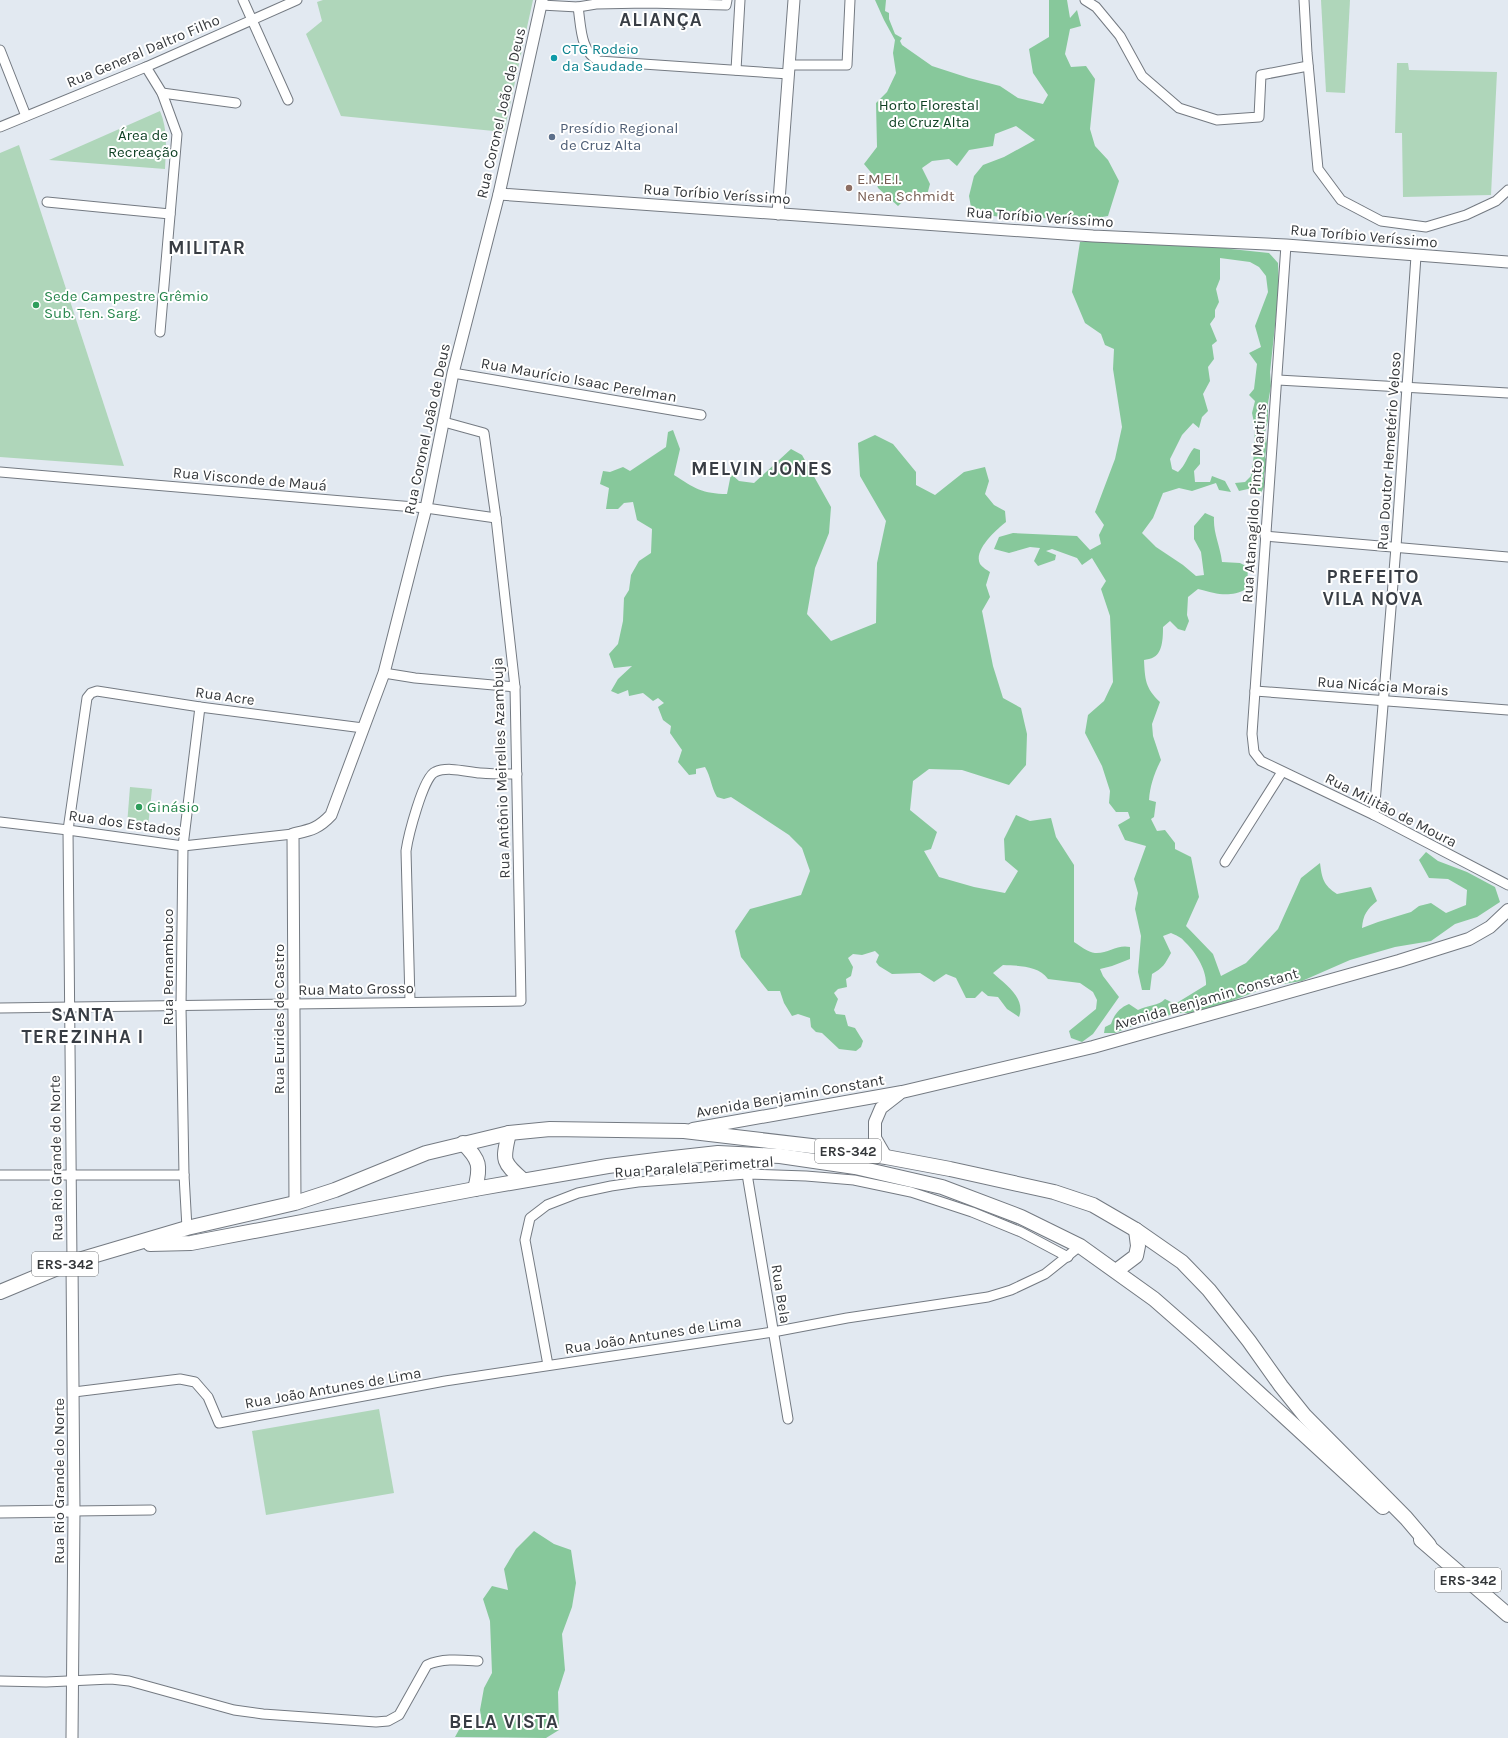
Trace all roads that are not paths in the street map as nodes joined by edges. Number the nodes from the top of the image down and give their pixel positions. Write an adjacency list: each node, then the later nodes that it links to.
1 (243, 0): 13 (street)
2 (297, 0): 13 (street, Rua General Daltro Filho)
3 (740, 0): 18 (street)
4 (794, 0): 17 (street)
5 (850, 0): 17 (street)
6 (1085, 0): 15 (street)
7 (1304, 0): 15 (street)
8 (542, 2): 12 (street); 25 (street, Rua Coronel João de Deus)
9 (596, 2): 10 (street); 12 (street)
10 (647, 2): 11 (street)
11 (727, 3)
12 (578, 7): 18 (street)
13 (252, 19): 16 (street, Rua General Daltro Filho); 20 (street)
14 (0, 50): 22 (street)
15 (1308, 66): 24 (street)
16 (146, 67): 19 (street); 22 (street, Rua General Daltro Filho)
17 (789, 69): 18 (street); 28 (street)
18 (736, 70)
19 (162, 93): 21 (street); 27 (street)
20 (288, 100)
21 (236, 103)
22 (26, 116): 23 (street, Rua General Daltro Filho)
23 (0, 127)
24 (1508, 190)
25 (499, 194): 28 (street, Rua Toríbio Veríssimo); 33 (street, Rua Coronel João de Deus)
26 (47, 202): 27 (street)
27 (170, 214): 32 (street)
28 (778, 214): 29 (street, Rua Toríbio Veríssimo)
29 (1286, 245): 30 (street, Rua Toríbio Veríssimo); 34 (street, Rua Atanagildo Pinto Martins)
30 (1416, 256): 31 (street, Rua Toríbio Veríssimo); 35 (street, Rua Doutor Hemetério Veloso)
31 (1508, 262)
32 (160, 332)
33 (453, 373): 37 (street, Rua Maurício Isaac Perelman); 38 (street, Rua Coronel João de Deus)
34 (1278, 380): 35 (street); 42 (street, Rua Atanagildo Pinto Martins)
35 (1407, 388): 36 (street); 43 (street, Rua Doutor Hemetério Veloso)
36 (1508, 393)
37 (701, 415)
38 (444, 422): 40 (street, Rua Coronel João de Deus); 41 (street, Rua Antônio Meirelles Azambuja)
39 (0, 472): 40 (street, Rua Visconde de Mauá)
40 (426, 508): 41 (street, Rua Visconde de Mauá); 45 (street, Rua Coronel João de Deus)
41 (496, 518): 46 (street, Rua Antônio Meirelles Azambuja)
42 (1265, 536): 43 (street); 47 (street, Rua Atanagildo Pinto Martins)
43 (1396, 547): 44 (street); 49 (street, Rua Doutor Hemetério Veloso)
44 (1508, 557)
45 (384, 673): 46 (street); 52 (street, Rua Coronel João de Deus)
46 (515, 687): 55 (street, Rua Antônio Meirelles Azambuja)
47 (1255, 691): 49 (street, Rua Nicácia Morais); 53 (street, Rua Atanagildo Pinto Martins)
48 (87, 698): 50 (street, Rua Acre); 58 (street, Rua Rio Grande do Norte)
49 (1383, 700): 51 (street, Rua Nicácia Morais); 56 (street, Rua Doutor Hemetério Veloso)
50 (200, 707): 52 (street, Rua Acre); 60 (street, Rua Pernambuco)
51 (1508, 710)
52 (363, 728): 59 (street, Rua Coronel João de Deus)
53 (1261, 761): 54 (street, Rua Militão de Moura)
54 (1282, 772): 56 (street, Rua Militão de Moura); 61 (street)
55 (517, 774): 64 (street, Rua Antônio Meirelles Azambuja); 65 (street)
56 (1374, 816): 62 (street, Rua Militão de Moura)
57 (0, 822): 58 (street, Rua dos Estados)
58 (68, 830): 60 (street, Rua dos Estados); 69 (street, Rua Rio Grande do Norte)
59 (293, 834): 60 (street, Rua dos Estados); 66 (street, Rua Eurides de Castro)
60 (183, 846): 67 (street, Rua Pernambuco)
61 (1225, 862)
62 (1508, 885)
63 (1508, 910): 70 (main road, Avenida Benjamin Constant)
64 (521, 1001): 65 (street, Rua Mato Grosso)
65 (410, 1002): 66 (street, Rua Mato Grosso)
66 (294, 1004): 67 (street, Rua Mato Grosso); 81 (street, Rua Eurides de Castro)
67 (181, 1007): 69 (street, Rua Mato Grosso); 78 (street, Rua Pernambuco)
68 (0, 1008): 69 (street, Rua Mato Grosso)
69 (69, 1008): 77 (street, Rua Rio Grande do Norte)
70 (902, 1092): 71 (main road, Avenida Benjamin Constant); 74 (main road, Avenida Benjamin Constant)
71 (684, 1131): 72 (main road, ERS-342); 74 (main road, ERS-342)
72 (509, 1133): 73 (main road, ERS-342); 79 (main road)
73 (463, 1143): 80 (main road); 81 (main road, ERS-342)
74 (886, 1157): 83 (main road, ERS-342)
75 (747, 1174): 86 (street, Rua Paralela Perimetral); 90 (street, Rua Bela); 91 (street, Rua Paralela Perimetral)
76 (0, 1175): 77 (street)
77 (72, 1175): 78 (street); 87 (street, Rua Rio Grande do Norte)
78 (184, 1175): 82 (street, Rua Pernambuco)
79 (523, 1180): 80 (main road, ERS-342); 85 (main road, ERS-342)
80 (475, 1189): 84 (main road, ERS-342)
81 (295, 1203): 82 (main road, ERS-342)
82 (187, 1228): 84 (main road, ERS-342)
83 (1136, 1230): 88 (main road); 97 (main road, ERS-342)
84 (134, 1244): 87 (main road, ERS-342)
85 (1080, 1246): 86 (street, Rua João Antunes de Lima); 88 (main road, ERS-342)
86 (1068, 1257): 90 (street, Rua João Antunes de Lima)
87 (72, 1262): 89 (main road, ERS-342); 92 (street, Rua Rio Grande do Norte)
88 (1116, 1271): 97 (main road, ERS-342)
89 (0, 1292)
90 (773, 1332): 91 (street, Rua João Antunes de Lima); 93 (street, Rua Bela)
91 (548, 1365): 92 (street, Rua João Antunes de Lima)
92 (74, 1392): 95 (street, Rua Rio Grande do Norte)
93 (788, 1419)
94 (152, 1510): 95 (street)
95 (74, 1511): 96 (street); 100 (street, Rua Rio Grande do Norte)
96 (0, 1512)
97 (1429, 1545): 98 (main road, ERS-342)
98 (1508, 1615)
99 (478, 1661): 100 (street)
100 (72, 1680): 101 (street); 102 (street, Rua Rio Grande do Norte)
101 (0, 1681)
102 (72, 1738)

